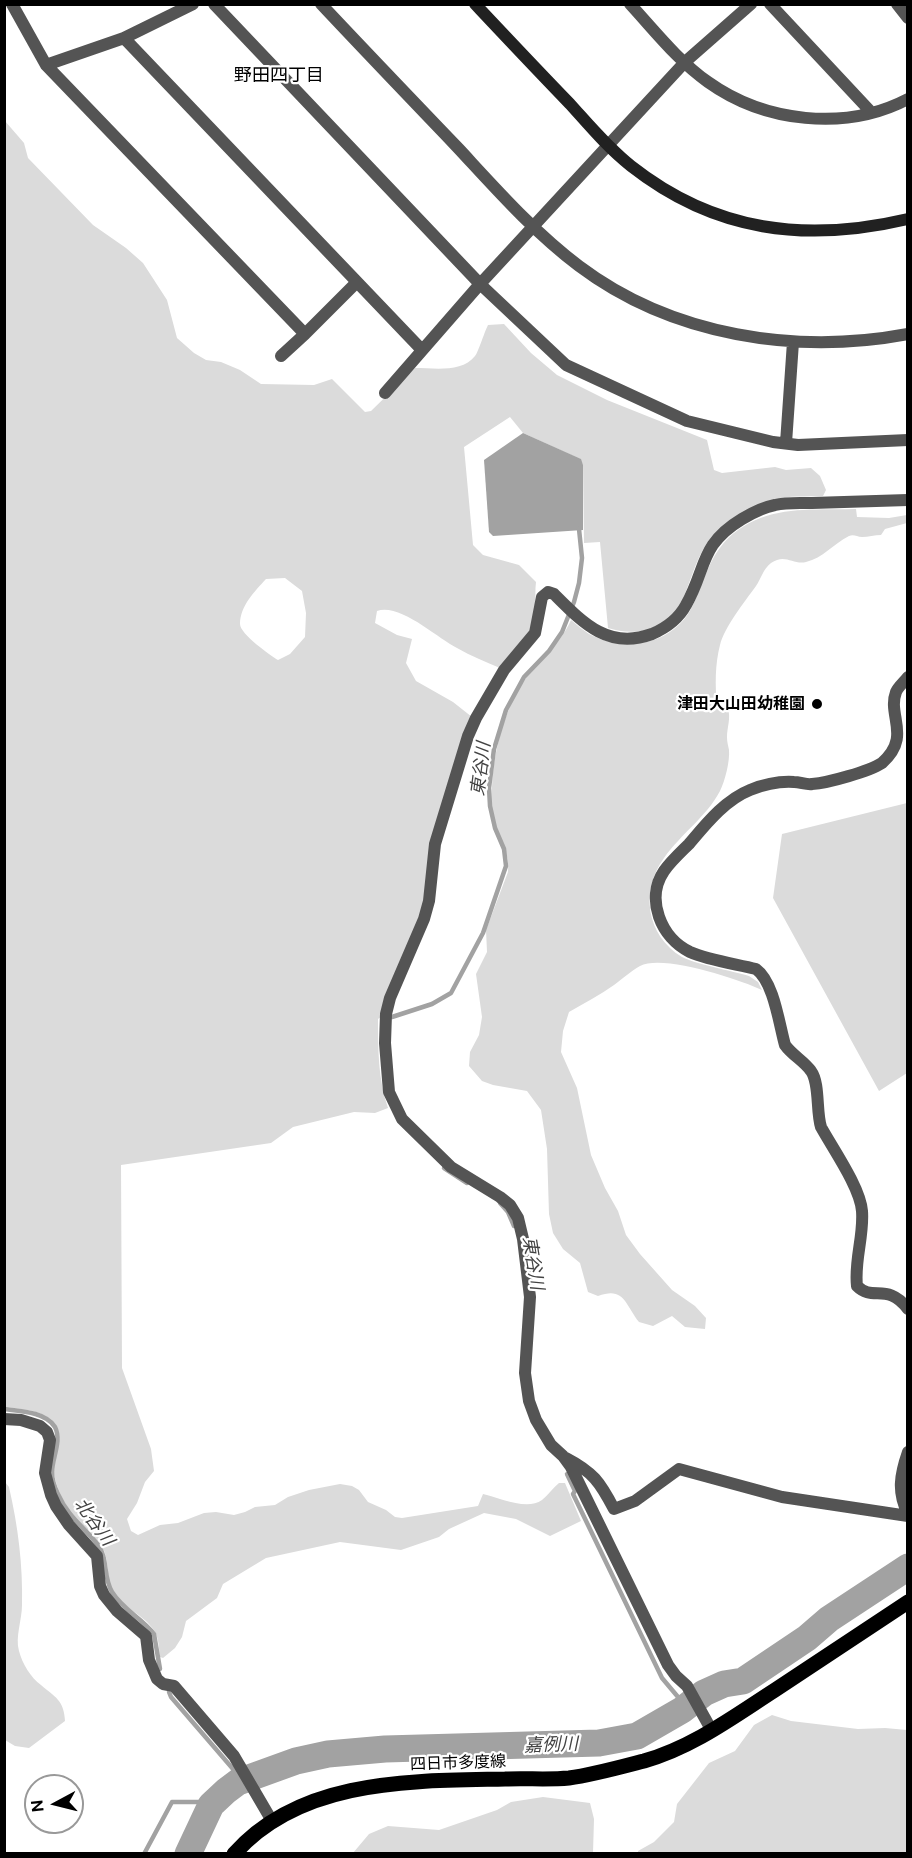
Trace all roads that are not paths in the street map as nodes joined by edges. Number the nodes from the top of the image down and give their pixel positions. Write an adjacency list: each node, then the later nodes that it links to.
1 (12, 4): 13 (street)
2 (193, 4): 11 (street)
3 (213, 4): 20 (street)
4 (321, 4): 18 (street)
5 (475, 4): 16 (street)
6 (630, 4): 12 (street)
7 (751, 4): 12 (street)
8 (770, 4): 15 (street)
9 (897, 4): 10 (street)
10 (908, 18)
11 (124, 38): 13 (street); 19 (street)
12 (685, 62): 15 (street); 16 (street)
13 (46, 64): 21 (street)
14 (908, 99): 15 (street)
15 (871, 112)
16 (609, 146): 17 (street); 18 (street)
17 (908, 219)
18 (533, 228): 20 (street); 23 (street)
19 (357, 282): 21 (street); 24 (street)
20 (480, 284): 24 (street); 28 (street)
21 (305, 334): 25 (street)
22 (908, 334): 23 (street)
23 (793, 342): 28 (street)
24 (422, 350): 26 (street)
25 (281, 356)
26 (385, 393)
27 (908, 440): 28 (street)
28 (786, 443)
29 (908, 500): 34 (street)
30 (908, 677): 31 (street)
31 (908, 1309)
32 (4, 1419): 38 (street)
33 (908, 1452): 35 (street)
34 (563, 1456): 35 (street); 37 (street)
35 (908, 1515)
36 (908, 1602): 37 (main road, 四日市多度線)
37 (712, 1731): 38 (main road, 四日市多度線)
38 (272, 1821): 39 (main road, 四日市多度線)
39 (234, 1854)

